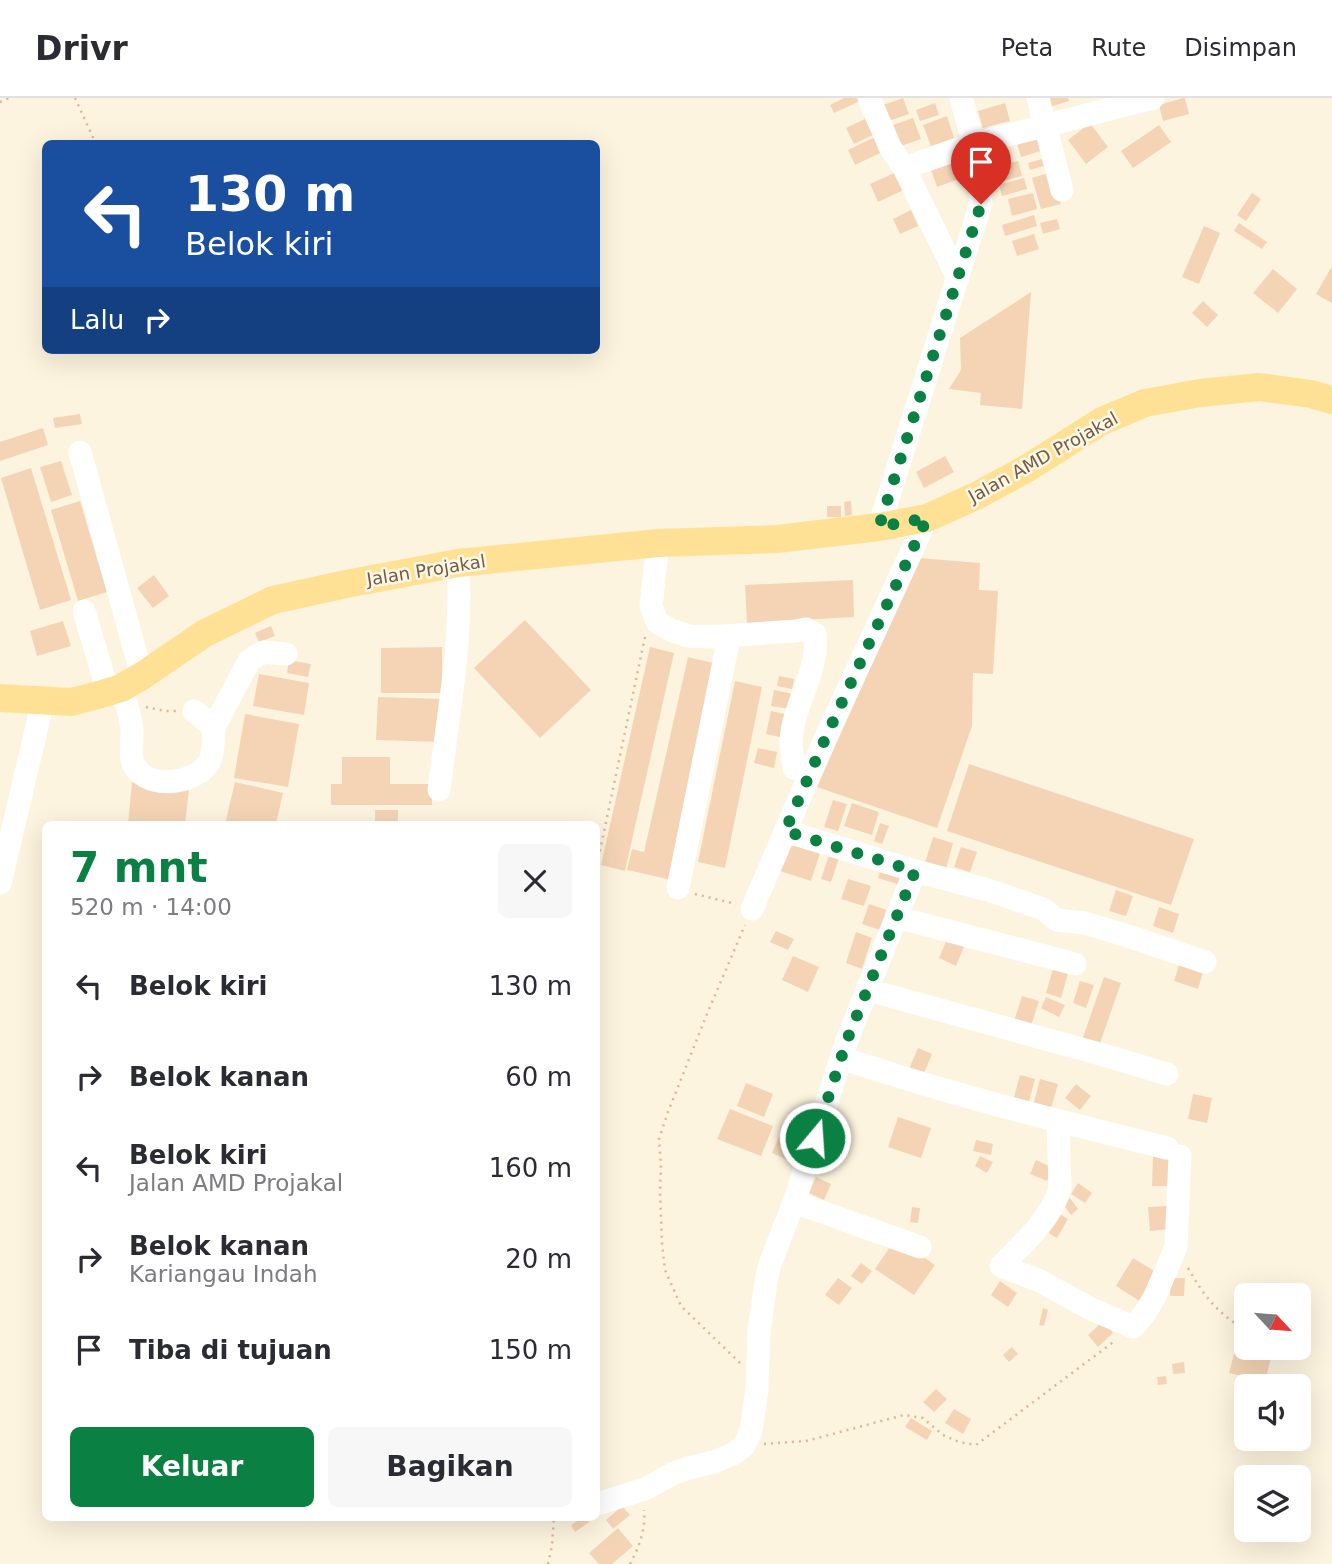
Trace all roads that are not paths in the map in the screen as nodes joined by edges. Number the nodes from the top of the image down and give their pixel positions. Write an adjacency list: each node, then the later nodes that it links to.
1 (869, 98): 8 (street)
2 (961, 98): 7 (street)
3 (1038, 98): 6 (street)
4 (1153, 98): 5 (street)
5 (1114, 103): 6 (street)
6 (1044, 125): 7 (street); 9 (street)
7 (973, 144): 8 (street); 10 (street)
8 (904, 168): 10 (street)
9 (1062, 190)
10 (958, 278): 14 (street)
11 (1332, 400): 13 (main road, Jalan AMD Projakal)
12 (80, 452): 20 (street)
13 (927, 518): 14 (main road, Jalan AMD Projakal); 27 (street)
14 (879, 527): 15 (main road, Jalan Projakal)
15 (658, 543): 16 (main road, Jalan Projakal); 18 (street)
16 (458, 563): 20 (main road, Jalan Projakal); 26 (street)
17 (84, 611): 20 (street)
18 (729, 636): 25 (street); 30 (street)
19 (286, 654): 24 (street)
20 (124, 690): 22 (main road, Jalan Projakal); 24 (street)
21 (0, 698): 22 (main road, Jalan Projakal)
22 (43, 701): 29 (street)
23 (194, 711): 24 (street)
24 (214, 727)
25 (794, 768)
26 (439, 790)
27 (785, 831): 28 (street); 31 (street)
28 (915, 871): 32 (street); 33 (street)
29 (0, 883)
30 (678, 888)
31 (752, 909)
32 (896, 917): 34 (street); 35 (street)
33 (1205, 962)
34 (1075, 964)
35 (868, 990): 36 (street); 37 (street)
36 (842, 1058): 38 (street); 39 (street)
37 (1167, 1074)
38 (1058, 1122): 38 (street)
39 (793, 1202): 40 (street); 41 (street)
40 (920, 1247)
41 (600, 1503)

